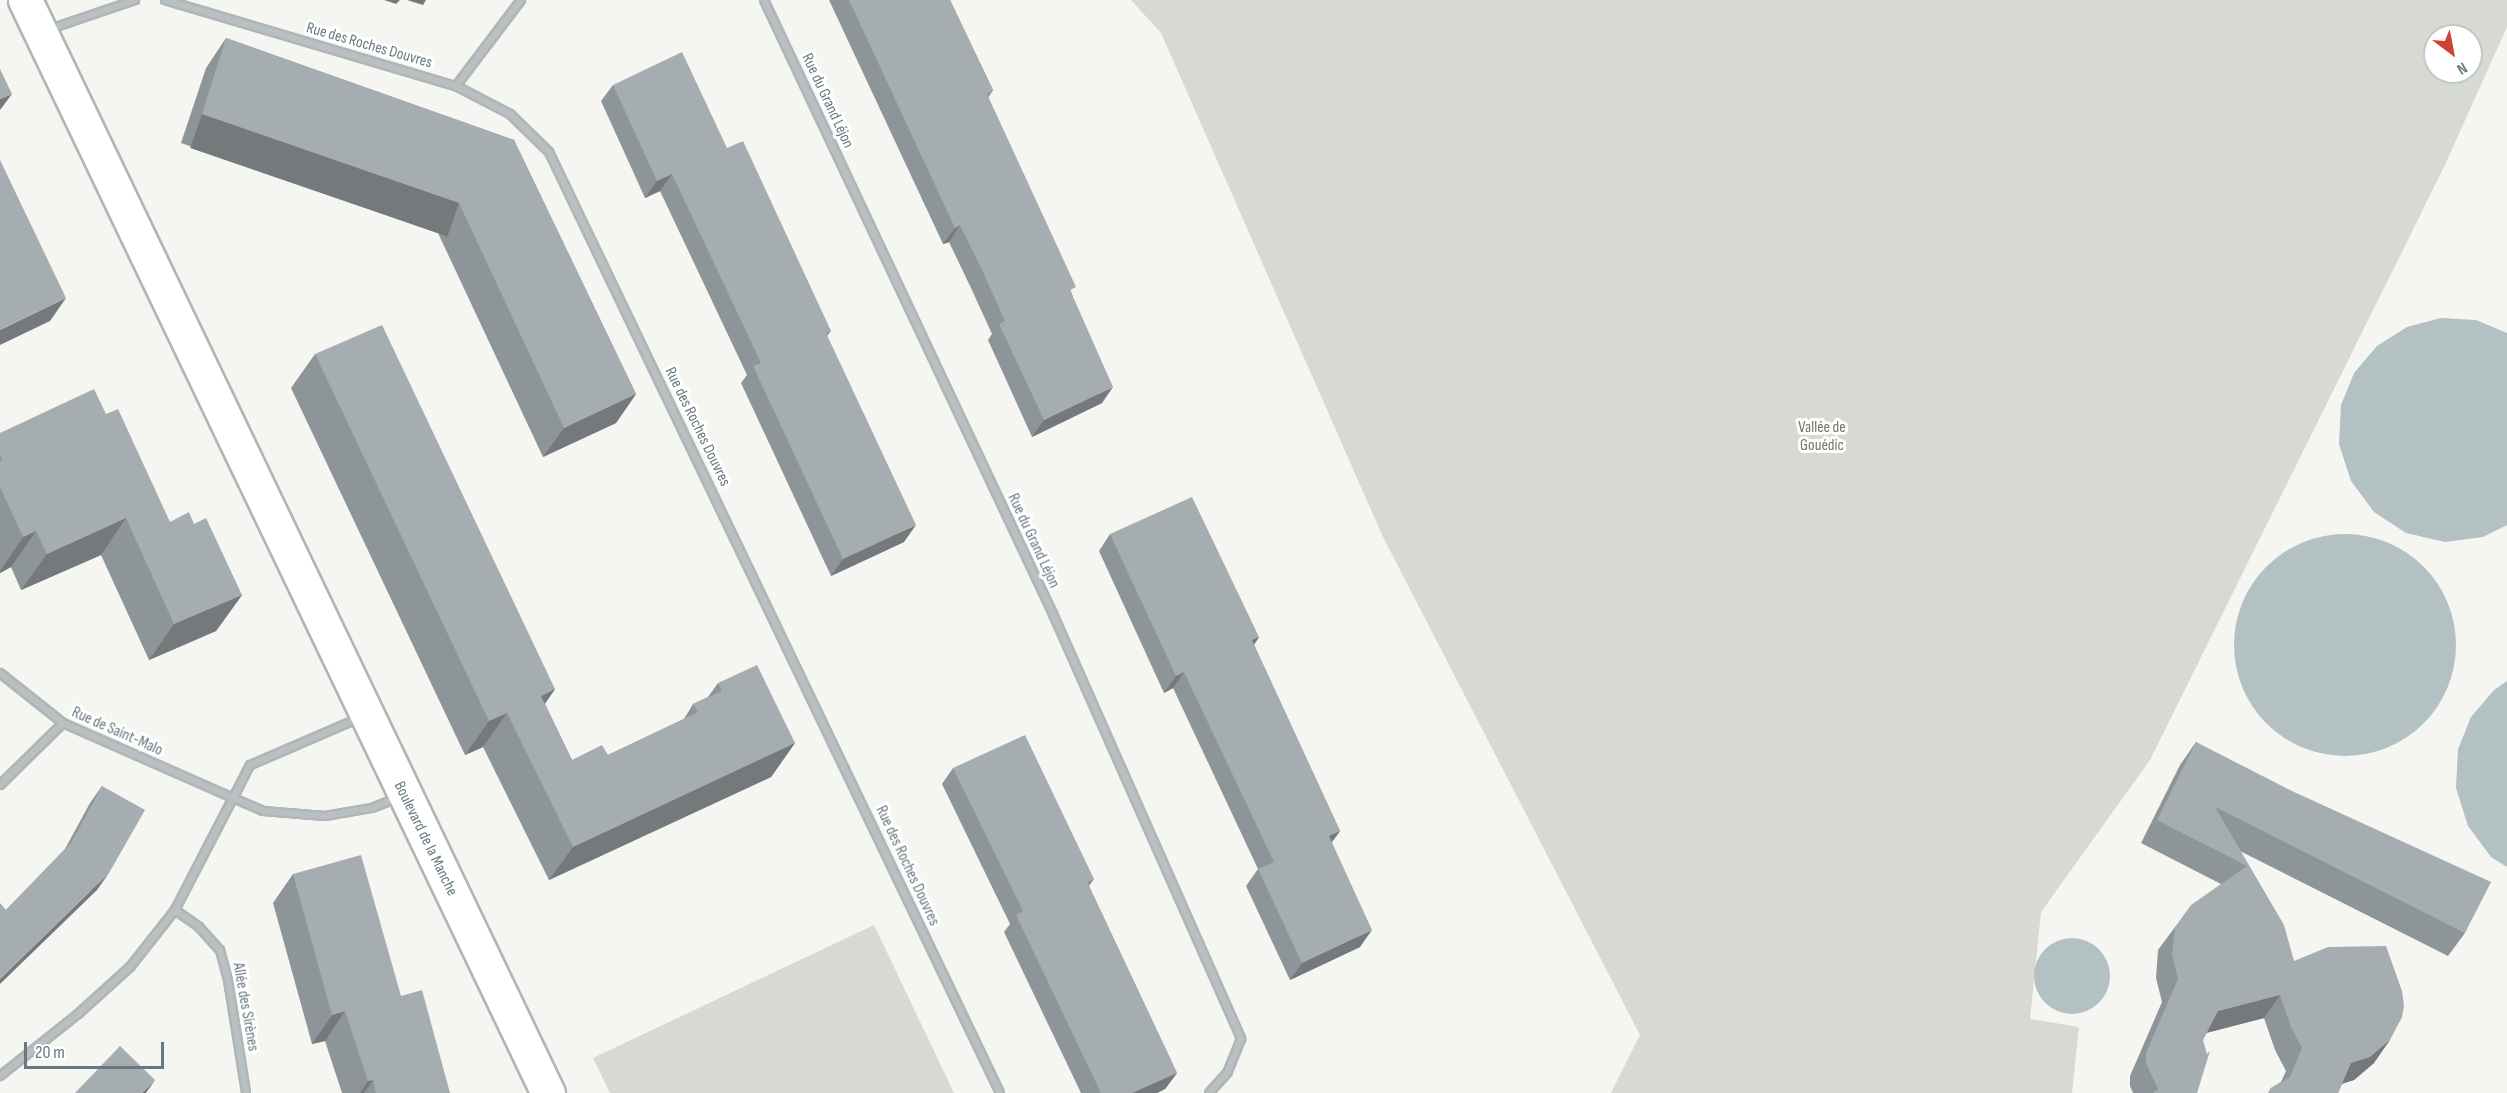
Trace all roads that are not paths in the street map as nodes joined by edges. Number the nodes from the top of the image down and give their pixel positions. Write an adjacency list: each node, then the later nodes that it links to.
1 (25, 0): 6 (street, Boulevard de la Manche)
2 (135, 0): 6 (street)
3 (165, 0): 7 (street, Rue des Roches Douvres)
4 (520, 0): 7 (street)
5 (764, 0): 19 (street, Rue du Grand Léjon)
6 (41, 32): 9 (street, Boulevard de la Manche)
7 (456, 86): 18 (street, Rue des Roches Douvres)
8 (0, 673): 10 (street, Rue de Saint-Malo)
9 (366, 716): 12 (street, Boulevard de la Manche); 13 (street)
10 (63, 723): 11 (street); 13 (street, Rue de Saint-Malo)
11 (0, 784)
12 (404, 795): 13 (street, Rue de Saint-Malo); 17 (street, Boulevard de la Manche)
13 (233, 798): 14 (street)
14 (176, 910): 15 (street); 16 (street, Allée des Sirènes)
15 (0, 1076)
16 (246, 1093)
17 (548, 1093)
18 (1000, 1093)
19 (1209, 1093)

